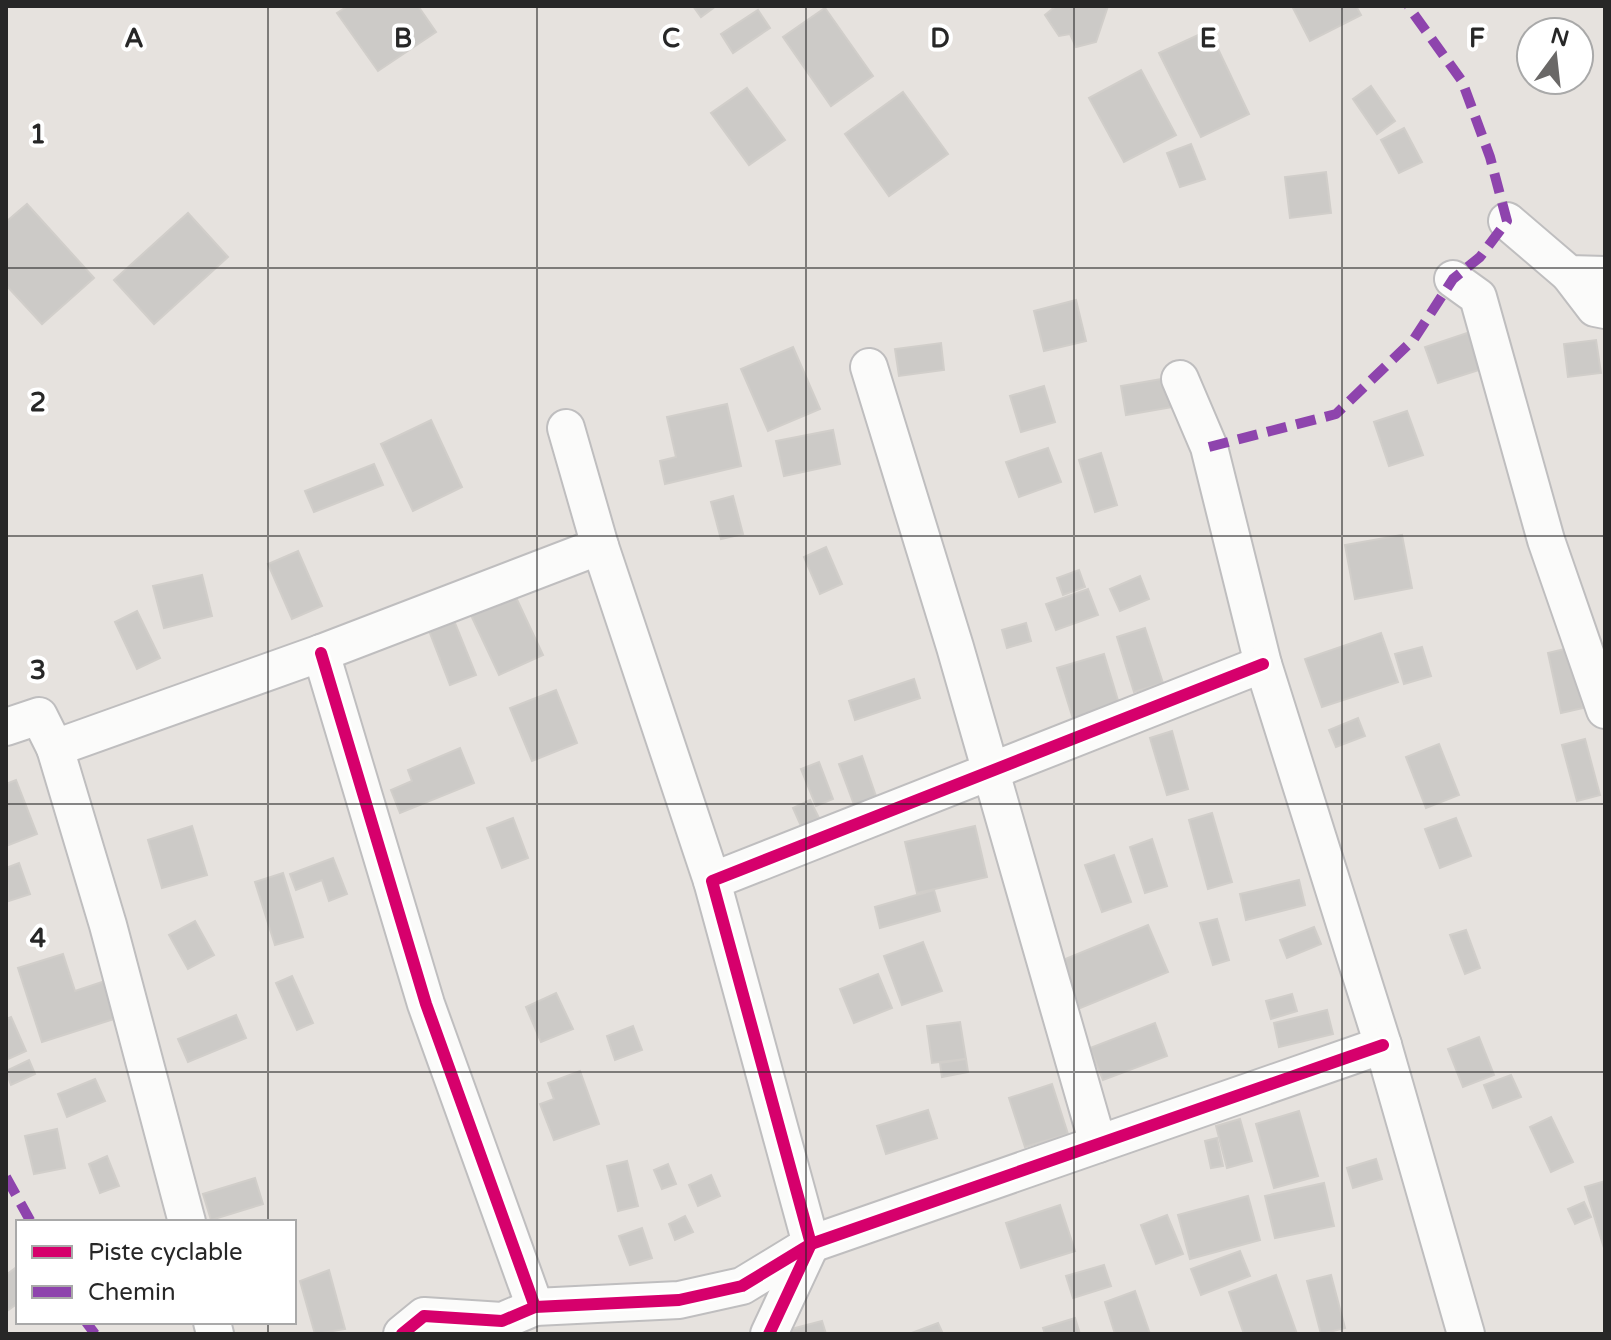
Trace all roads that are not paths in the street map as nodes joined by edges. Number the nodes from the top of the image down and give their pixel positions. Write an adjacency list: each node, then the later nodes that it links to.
1 (1507, 221): 2 (street)
2 (1569, 274): 3 (street); 5 (street)
3 (1605, 275)
4 (1453, 279): 12 (street)
5 (1605, 310)
6 (869, 367): 15 (street)
7 (1180, 379): 11 (street)
8 (566, 428): 9 (street)
9 (600, 546): 10 (street); 16 (street)
10 (321, 653): 14 (street); 21 (street)
11 (1263, 664): 15 (street); 17 (street)
12 (1605, 710)
13 (6, 727): 14 (street)
14 (55, 748): 19 (street)
15 (991, 773): 16 (street); 18 (street)
16 (712, 881): 20 (street)
17 (1383, 1045): 18 (street); 24 (street)
18 (1098, 1144): 20 (street)
19 (186, 1220)
20 (811, 1244): 21 (street); 23 (street)
21 (535, 1307): 22 (street)
22 (402, 1334)
23 (769, 1334)
24 (1465, 1334)

